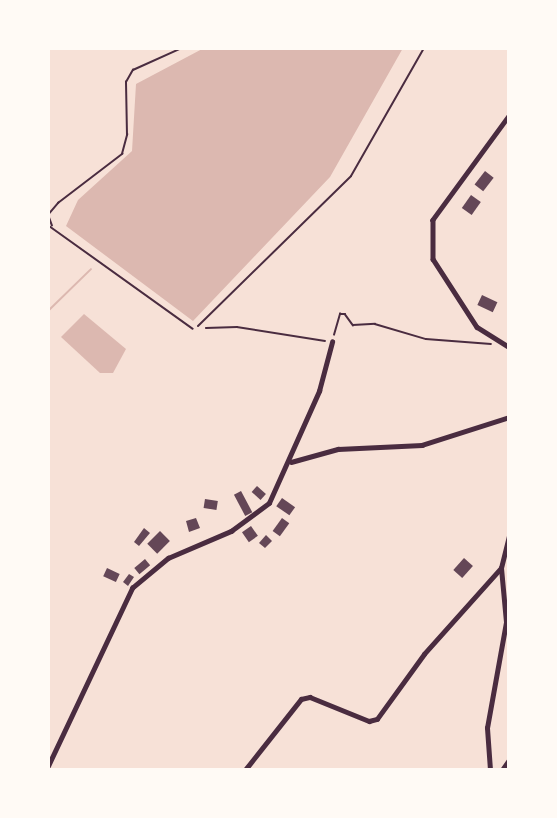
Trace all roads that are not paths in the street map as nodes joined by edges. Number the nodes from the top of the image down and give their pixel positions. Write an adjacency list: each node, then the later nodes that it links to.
1 (424, 48): 3 (lane)
2 (509, 116): 5 (street)
3 (198, 326)
4 (332, 342): 7 (street)
5 (509, 347)
6 (509, 417): 7 (street)
7 (291, 462): 11 (street)
8 (509, 536): 9 (street)
9 (501, 568): 12 (street); 13 (street)
10 (509, 760): 14 (street)
11 (48, 766)
12 (244, 770)
13 (490, 770)
14 (502, 770)

